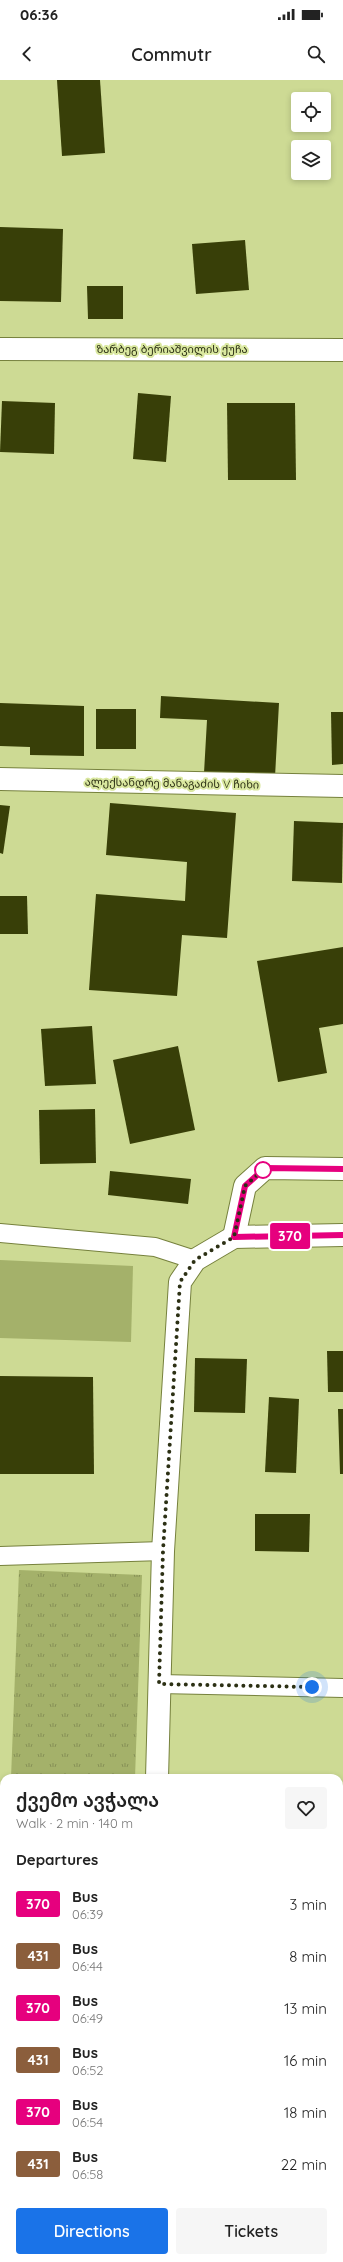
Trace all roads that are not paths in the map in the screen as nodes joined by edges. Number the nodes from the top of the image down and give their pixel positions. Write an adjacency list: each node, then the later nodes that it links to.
1 (0, 349): 2 (street, ზარბეგ ბერიაშვილის ქუჩა)
2 (343, 350)
3 (0, 779): 4 (street, ალექსანდრე მანაგაძის V ჩიხი)
4 (343, 786)
5 (343, 1169): 8 (street)
6 (0, 1233): 9 (lane)
7 (343, 1235): 8 (street)
8 (234, 1237): 9 (street)
9 (195, 1260): 10 (street)
10 (163, 1551): 11 (lane); 12 (street)
11 (0, 1556)
12 (159, 1684): 13 (lane); 14 (street)
13 (343, 1688)
14 (157, 1774)

